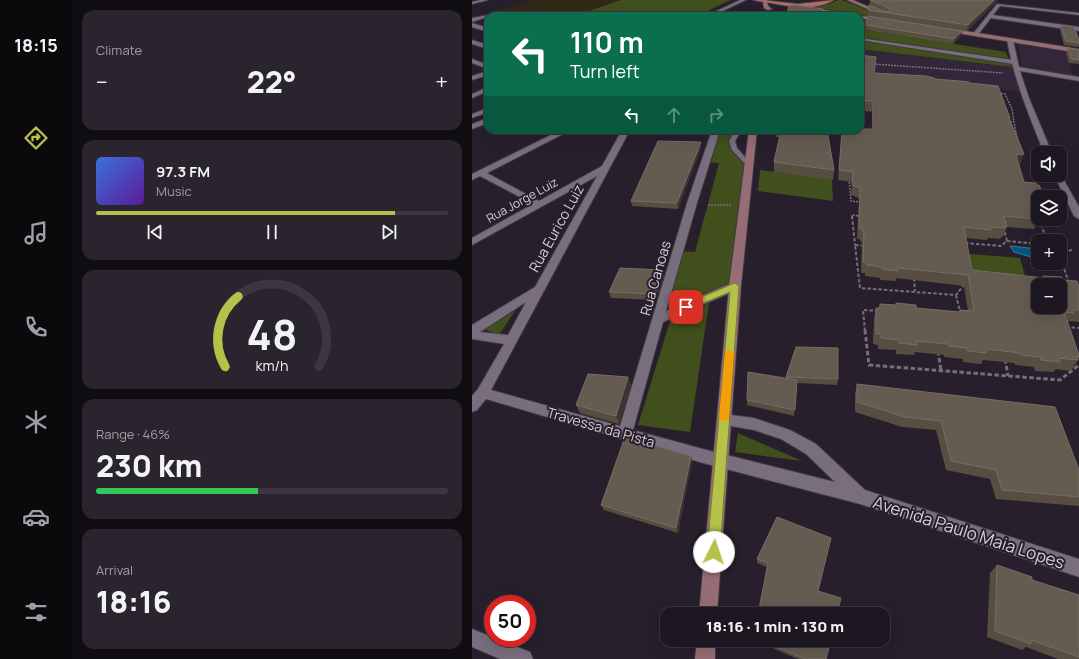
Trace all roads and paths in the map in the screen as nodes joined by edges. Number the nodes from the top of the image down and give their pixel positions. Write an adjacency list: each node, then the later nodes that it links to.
1 (486, 0): 9 (street)
2 (744, 0): 10 (street)
3 (755, 0): 7 (main road)
4 (832, 0): 8 (main road)
5 (848, 0): 22 (main road)
6 (725, 1): 10 (street)
7 (764, 1): 11 (main road); 14 (main road)
8 (823, 1): 12 (main road)
9 (472, 3)
10 (737, 3): 13 (street)
11 (784, 4): 12 (main road); 14 (main road)
12 (793, 6): 17 (main road)
13 (725, 9): 15 (street); 16 (street)
14 (770, 9)
15 (734, 11)
16 (718, 12)
17 (830, 12)
18 (1079, 14): 19 (street)
19 (990, 16): 28 (street); 29 (street)
20 (484, 17): 23 (street)
21 (894, 17): 27 (main road)
22 (864, 18)
23 (472, 20)
24 (902, 24): 27 (main road)
25 (472, 25): 26 (street)
26 (484, 29)
27 (939, 29): 29 (main road)
28 (1079, 29)
29 (975, 35): 31 (main road)
30 (864, 40): 37 (lane)
31 (1010, 40): 34 (main road); 37 (street)
32 (472, 42): 33 (street)
33 (484, 46)
34 (1079, 52)
35 (472, 61): 38 (street)
36 (868, 63): 39 (path)
37 (1014, 65): 42 (street); 60 (street)
38 (484, 66)
39 (1006, 73)
40 (484, 74): 41 (street)
41 (472, 78)
42 (1079, 79)
43 (484, 91): 45 (street)
44 (998, 93): 52 (path)
45 (472, 96)
46 (864, 110): 47 (path)
47 (880, 111)
48 (484, 112): 49 (street)
49 (472, 116)
50 (1007, 121): 52 (path)
51 (484, 122): 53 (street)
52 (1014, 122): 59 (path)
53 (472, 127)
54 (559, 134): 63 (street)
55 (624, 134): 62 (street, Rua Eurico Luiz)
56 (715, 134): 93 (street, Rua Canoas)
57 (736, 134): 61 (lane)
58 (753, 134): 61 (main road)
59 (1012, 139)
60 (1045, 146)
61 (749, 165): 69 (main road)
62 (606, 167): 67 (street, Rua Jorge Luiz); 88 (street, Rua Eurico Luiz)
63 (476, 175): 67 (street)
64 (848, 175): 66 (path)
65 (1062, 182): 70 (street)
66 (866, 203)
67 (539, 204): 74 (street, Rua Jorge Luiz)
68 (708, 205): 69 (path)
69 (743, 206): 86 (main road)
70 (1078, 212)
71 (867, 217): 77 (path)
72 (1002, 224): 73 (path)
73 (1007, 241): 76 (path); 82 (path)
74 (472, 242)
75 (906, 242): 78 (path)
76 (1031, 243)
77 (855, 245): 78 (path); 89 (path)
78 (906, 249): 80 (path)
79 (1073, 249): 81 (path)
80 (912, 250): 82 (path); 83 (path)
81 (1067, 252)
82 (964, 254): 90 (path)
83 (913, 257)
84 (1064, 270): 87 (path)
85 (914, 278): 89 (path)
86 (735, 286): 93 (street); 106 (main road)
87 (1070, 288)
88 (539, 290): 96 (street); 98 (street, Rua Eurico Luiz)
89 (915, 292): 90 (path)
90 (956, 295): 92 (path)
91 (887, 312): 102 (path)
92 (962, 317)
93 (659, 318): 107 (street, Rua Canoas)
94 (1065, 326): 95 (path)
95 (1079, 328)
96 (472, 331)
97 (472, 335): 98 (street)
98 (511, 340): 104 (street, Rua Eurico Luiz)
99 (938, 350): 102 (path)
100 (1004, 355): 103 (path)
101 (1079, 365): 103 (path)
102 (941, 371): 103 (path)
103 (1008, 376)
104 (483, 393): 105 (street, Rua Eurico Luiz); 107 (street, Travessa da Pista)
105 (472, 406)
106 (724, 420): 108 (main road); 109 (street, Avenida Paulo Maia Lopes)
107 (624, 434): 108 (street, Travessa da Pista)
108 (720, 460): 109 (street, Avenida Paulo Maia Lopes); 111 (main road)
109 (860, 496): 110 (street, Avenida Paulo Maia Lopes)
110 (1079, 568)
111 (709, 607)
112 (472, 638): 114 (street)
113 (706, 647): 115 (main road)
114 (523, 659)
115 (705, 659)

